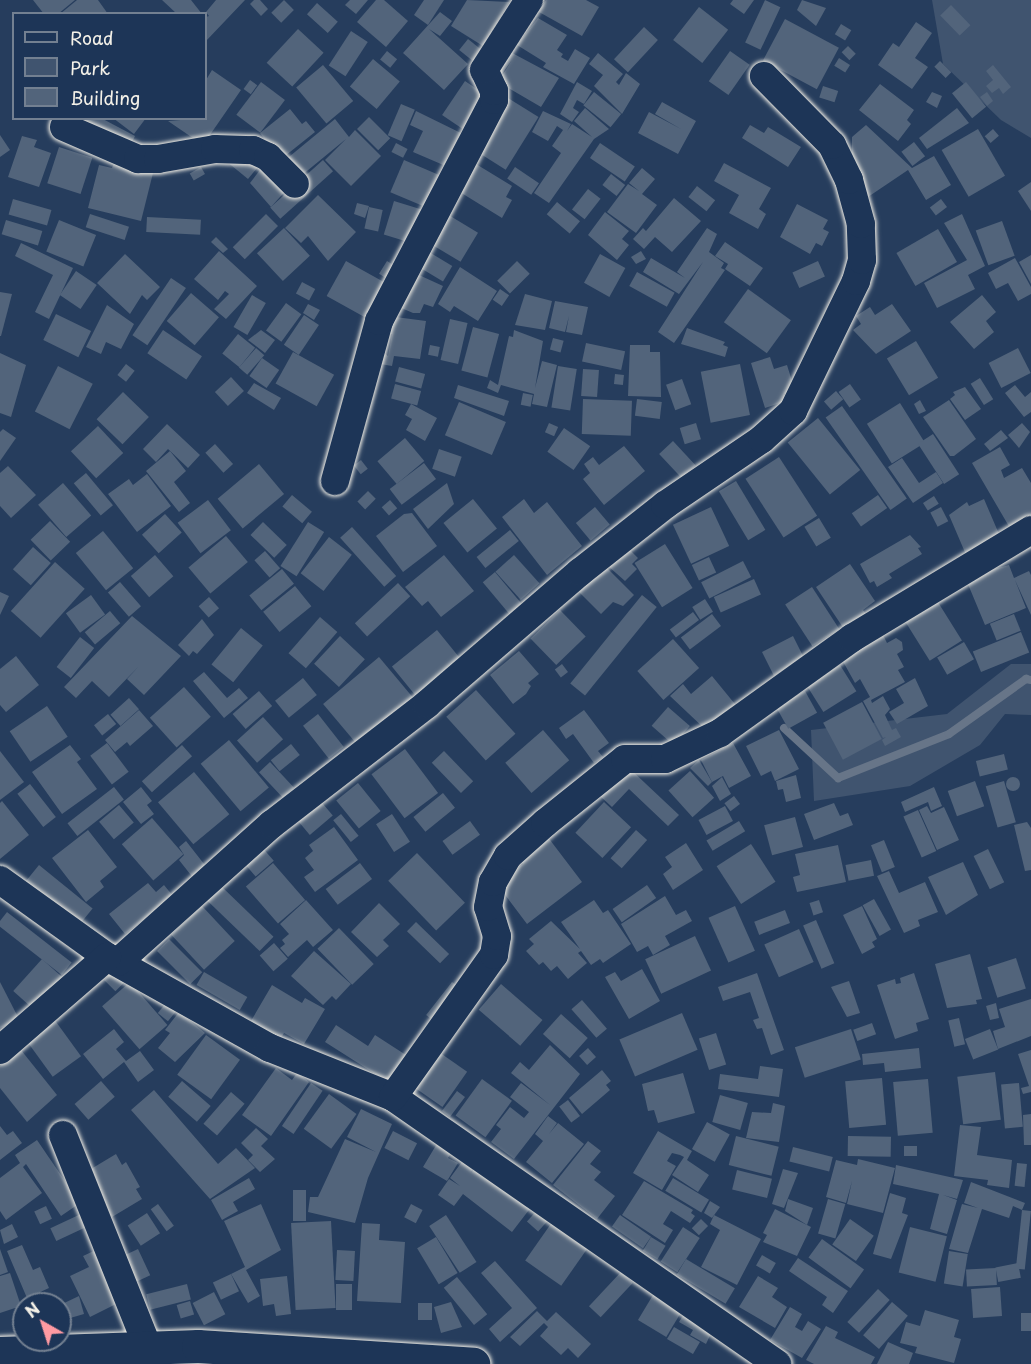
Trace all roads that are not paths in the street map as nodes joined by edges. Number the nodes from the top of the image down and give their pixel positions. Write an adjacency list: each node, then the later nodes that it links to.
1 (529, 0): 5 (street)
2 (764, 76): 8 (street)
3 (64, 127): 4 (street)
4 (295, 184)
5 (335, 481)
6 (1031, 530): 10 (street)
7 (0, 880): 8 (street)
8 (113, 960): 9 (street); 10 (street)
9 (0, 1050)
10 (393, 1096): 16 (street)
11 (63, 1135): 12 (street)
12 (148, 1347): 13 (street); 14 (street)
13 (0, 1353)
14 (294, 1357): 15 (street)
15 (473, 1364)
16 (777, 1364)

